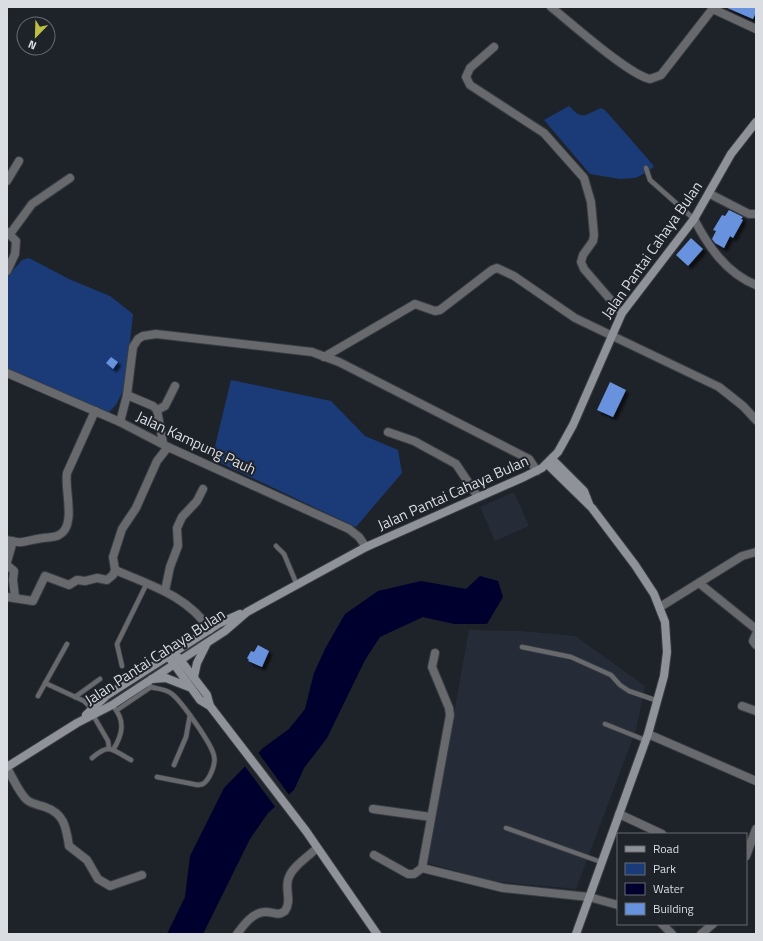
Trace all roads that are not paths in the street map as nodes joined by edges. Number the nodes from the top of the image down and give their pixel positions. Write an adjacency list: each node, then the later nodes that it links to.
1 (552, 7): 2 (street)
2 (713, 8): 3 (street)
3 (756, 29)
4 (494, 47): 16 (street)
5 (756, 122): 10 (street, Jalan Pantai Cahaya Bulan)
6 (19, 161): 9 (street)
7 (646, 168): 12 (lane)
8 (70, 178): 13 (street)
9 (7, 181)
10 (710, 194): 11 (street); 12 (street, Jalan Pantai Cahaya Bulan)
11 (756, 214)
12 (694, 218): 15 (street); 16 (street, Jalan Pantai Cahaya Bulan)
13 (8, 233): 14 (street)
14 (7, 271)
15 (756, 285)
16 (622, 313): 17 (street, Jalan Pantai Cahaya Bulan)
17 (611, 336): 18 (street); 24 (street); 28 (street, Jalan Pantai Cahaya Bulan)
18 (324, 357): 21 (street); 29 (street)
19 (7, 374): 23 (street, Jalan Kampung Pauh)
20 (175, 386): 22 (street)
21 (127, 395): 22 (street); 25 (street)
22 (157, 410): 27 (street)
23 (95, 411): 25 (street, Jalan Kampung Pauh); 32 (street)
24 (756, 420)
25 (120, 422): 27 (street, Jalan Kampung Pauh)
26 (388, 432): 31 (street)
27 (165, 445): 34 (street, Jalan Kampung Pauh); 37 (street)
28 (550, 461): 29 (street, Jalan Pantai Cahaya Bulan); 43 (street)
29 (537, 471): 31 (street, Jalan Pantai Cahaya Bulan)
30 (203, 489): 41 (street)
31 (478, 497): 34 (street, Jalan Pantai Cahaya Bulan)
32 (10, 540): 36 (street)
33 (276, 546): 40 (lane)
34 (366, 547): 40 (street, Jalan Pantai Cahaya Bulan)
35 (756, 552): 38 (street)
36 (7, 564): 42 (street)
37 (115, 570): 39 (street); 42 (street)
38 (699, 583): 43 (street); 45 (street)
39 (147, 584): 41 (street); 55 (lane)
40 (297, 585): 44 (street, Jalan Pantai Cahaya Bulan)
41 (165, 591): 46 (street)
42 (11, 597)
43 (660, 606): 63 (street)
44 (244, 614): 46 (street, Jalan Pantai Cahaya Bulan); 48 (street, Jalan Pantai Cahaya Bulan)
45 (756, 629)
46 (210, 630): 53 (street, Jalan Pantai Cahaya Bulan)
47 (756, 634): 50 (street)
48 (211, 640): 54 (street, Jalan Pantai Cahaya Bulan); 56 (street)
49 (67, 644): 58 (lane)
50 (756, 645)
51 (522, 647): 63 (lane)
52 (435, 653): 81 (street)
53 (172, 654): 54 (street); 68 (street, Jalan Pantai Cahaya Bulan)
54 (177, 662): 56 (street); 59 (street, Jalan Pantai Cahaya Bulan); 60 (street)
55 (122, 666)
56 (194, 677): 64 (street)
57 (100, 679): 62 (lane)
58 (45, 683): 61 (lane); 62 (lane)
59 (150, 683): 60 (street); 66 (street, Jalan Pantai Cahaya Bulan); 69 (lane)
60 (193, 690): 64 (street)
61 (38, 696)
62 (75, 697): 68 (lane)
63 (658, 701): 71 (street)
64 (210, 706): 85 (street)
65 (742, 706): 67 (street)
66 (114, 707): 68 (street, Jalan Pantai Cahaya Bulan); 72 (lane)
67 (756, 711)
68 (93, 712): 72 (lane); 76 (street, Jalan Pantai Cahaya Bulan)
69 (190, 715): 75 (lane); 77 (lane)
70 (605, 724): 71 (lane)
71 (647, 737): 78 (street); 80 (street)
72 (111, 749): 73 (lane); 74 (lane)
73 (92, 758)
74 (131, 760)
75 (174, 764)
76 (7, 767): 90 (street)
77 (157, 777)
78 (755, 777)
79 (373, 809): 81 (street)
80 (619, 814): 84 (street); 88 (street)
81 (431, 817): 89 (street)
82 (506, 828): 88 (lane)
83 (756, 829): 86 (street)
84 (660, 833)
85 (317, 848): 95 (street); 96 (street)
86 (747, 853)
87 (374, 855): 89 (street)
88 (601, 862): 91 (street)
89 (422, 868): 91 (street)
90 (142, 875)
91 (589, 897): 92 (street); 97 (street)
92 (617, 905)
93 (663, 925): 98 (street)
94 (712, 925): 99 (street)
95 (237, 934)
96 (377, 934)
97 (576, 934)
98 (672, 934)
99 (701, 934)

